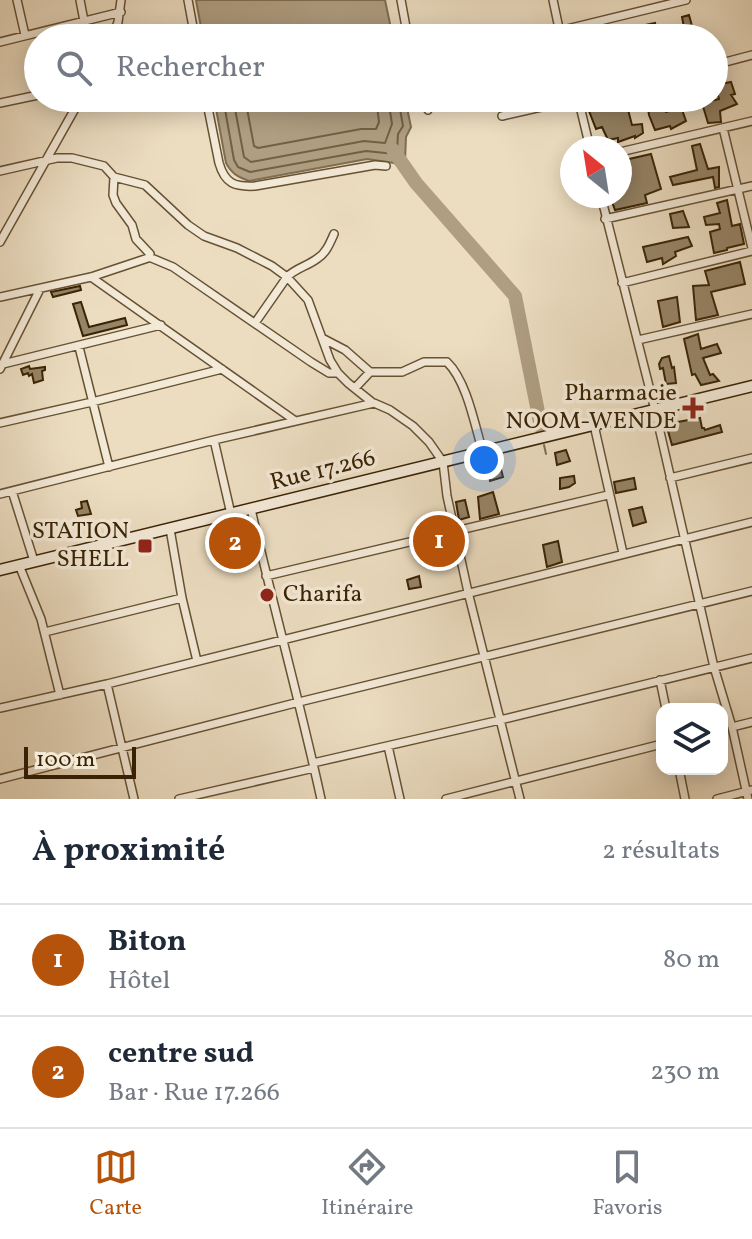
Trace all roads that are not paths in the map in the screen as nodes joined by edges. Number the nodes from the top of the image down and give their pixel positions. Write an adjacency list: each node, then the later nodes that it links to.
1 (17, 0): 16 (street)
2 (80, 0): 9 (street)
3 (121, 0): 8 (street)
4 (188, 0): 12 (street)
5 (401, 0): 13 (street)
6 (553, 0): 14 (street)
7 (686, 0): 15 (street)
8 (121, 12): 9 (street); 11 (street)
9 (84, 21): 10 (street)
10 (71, 24)
11 (117, 24)
12 (192, 24)
13 (405, 24)
14 (558, 24)
15 (597, 24)
16 (24, 31)
17 (24, 35): 18 (street)
18 (0, 42)
19 (752, 55): 20 (street)
20 (728, 61)
21 (24, 98): 22 (street)
22 (0, 103)
23 (73, 112): 32 (street)
24 (209, 112): 33 (street)
25 (519, 112): 27 (street)
26 (582, 112): 30 (street)
27 (502, 116)
28 (752, 121): 29 (street)
29 (723, 128): 31 (street); 37 (street)
30 (587, 136)
31 (632, 149)
32 (45, 162): 34 (street); 35 (street); 40 (street)
33 (386, 166)
34 (0, 171)
35 (114, 177): 44 (street); 46 (street)
36 (752, 186): 37 (street)
37 (737, 189): 39 (street); 43 (street)
38 (603, 208): 39 (street)
39 (605, 219): 47 (street)
40 (2, 234): 42 (street)
41 (334, 234): 46 (street)
42 (0, 242)
43 (752, 249): 47 (street)
44 (149, 257): 45 (street); 51 (street)
45 (91, 277): 48 (street); 52 (street)
46 (287, 277): 51 (street); 53 (street)
47 (622, 283): 54 (street)
48 (40, 289): 49 (street); 56 (street)
49 (0, 297)
50 (752, 314): 54 (street)
51 (255, 323): 59 (street)
52 (161, 325): 55 (street); 57 (street)
53 (322, 338): 58 (street); 59 (street)
54 (638, 340): 64 (street)
55 (79, 347): 56 (street); 62 (street)
56 (2, 366)
57 (222, 369): 62 (street); 65 (street)
58 (370, 372): 61 (street); 69 (street)
59 (338, 373): 61 (street)
60 (752, 386): 64 (main road, Rue 17.266)
61 (355, 388): 63 (street)
62 (92, 402): 66 (street); 72 (street)
63 (374, 403): 65 (street); 71 (street)
64 (655, 410): 67 (main road, Rue 17.266); 73 (street)
65 (294, 420): 68 (street)
66 (0, 423)
67 (594, 425): 69 (main road, Rue 17.266); 76 (street)
68 (214, 440): 72 (street); 78 (street)
69 (483, 453): 71 (main road, Rue 17.266)
70 (752, 458): 73 (street)
71 (443, 462): 77 (main road, Rue 17.266); 81 (street)
72 (109, 467): 74 (street)
73 (670, 478): 82 (street)
74 (12, 491): 75 (street); 84 (street)
75 (0, 494)
76 (608, 495): 81 (street); 83 (street)
77 (251, 509): 78 (main road, Rue 17.266); 87 (street)
78 (231, 514): 80 (main road, Rue 17.266)
79 (752, 522): 82 (street)
80 (170, 529): 84 (main road, Rue 17.266); 90 (street)
81 (455, 531): 87 (street); 89 (street)
82 (685, 538): 83 (street); 91 (street)
83 (623, 553): 89 (street)
84 (34, 561): 85 (main road, Rue 17.266)
85 (19, 565): 86 (main road, Rue 17.266); 92 (street)
86 (0, 570)
87 (266, 576): 93 (street)
88 (752, 591): 91 (street)
89 (468, 592): 93 (street); 94 (street)
90 (182, 598): 92 (street); 96 (street)
91 (700, 602): 94 (street); 97 (street)
92 (45, 632): 100 (street)
93 (282, 639): 96 (street); 101 (street)
94 (484, 657): 101 (street); 104 (street)
95 (752, 658): 97 (street)
96 (197, 661): 99 (street)
97 (714, 667): 98 (street); 106 (street)
98 (660, 680): 102 (street); 104 (street)
99 (107, 684): 100 (street); 109 (street)
100 (60, 695): 103 (street)
101 (299, 702): 109 (street); 110 (street)
102 (665, 703)
103 (0, 708)
104 (500, 720): 108 (street); 113 (street)
105 (752, 722): 106 (street)
106 (732, 727): 114 (street)
107 (656, 745): 113 (street)
108 (388, 746): 110 (street); 118 (street)
109 (122, 747): 112 (street); 115 (street)
110 (314, 765): 116 (street); 117 (street)
111 (680, 775): 121 (street)
112 (0, 779)
113 (515, 780): 119 (street); 120 (street)
114 (749, 794): 122 (street)
115 (134, 799)
116 (179, 799)
117 (321, 799)
118 (400, 799)
119 (446, 799)
120 (520, 799)
121 (685, 799)
122 (717, 799)

